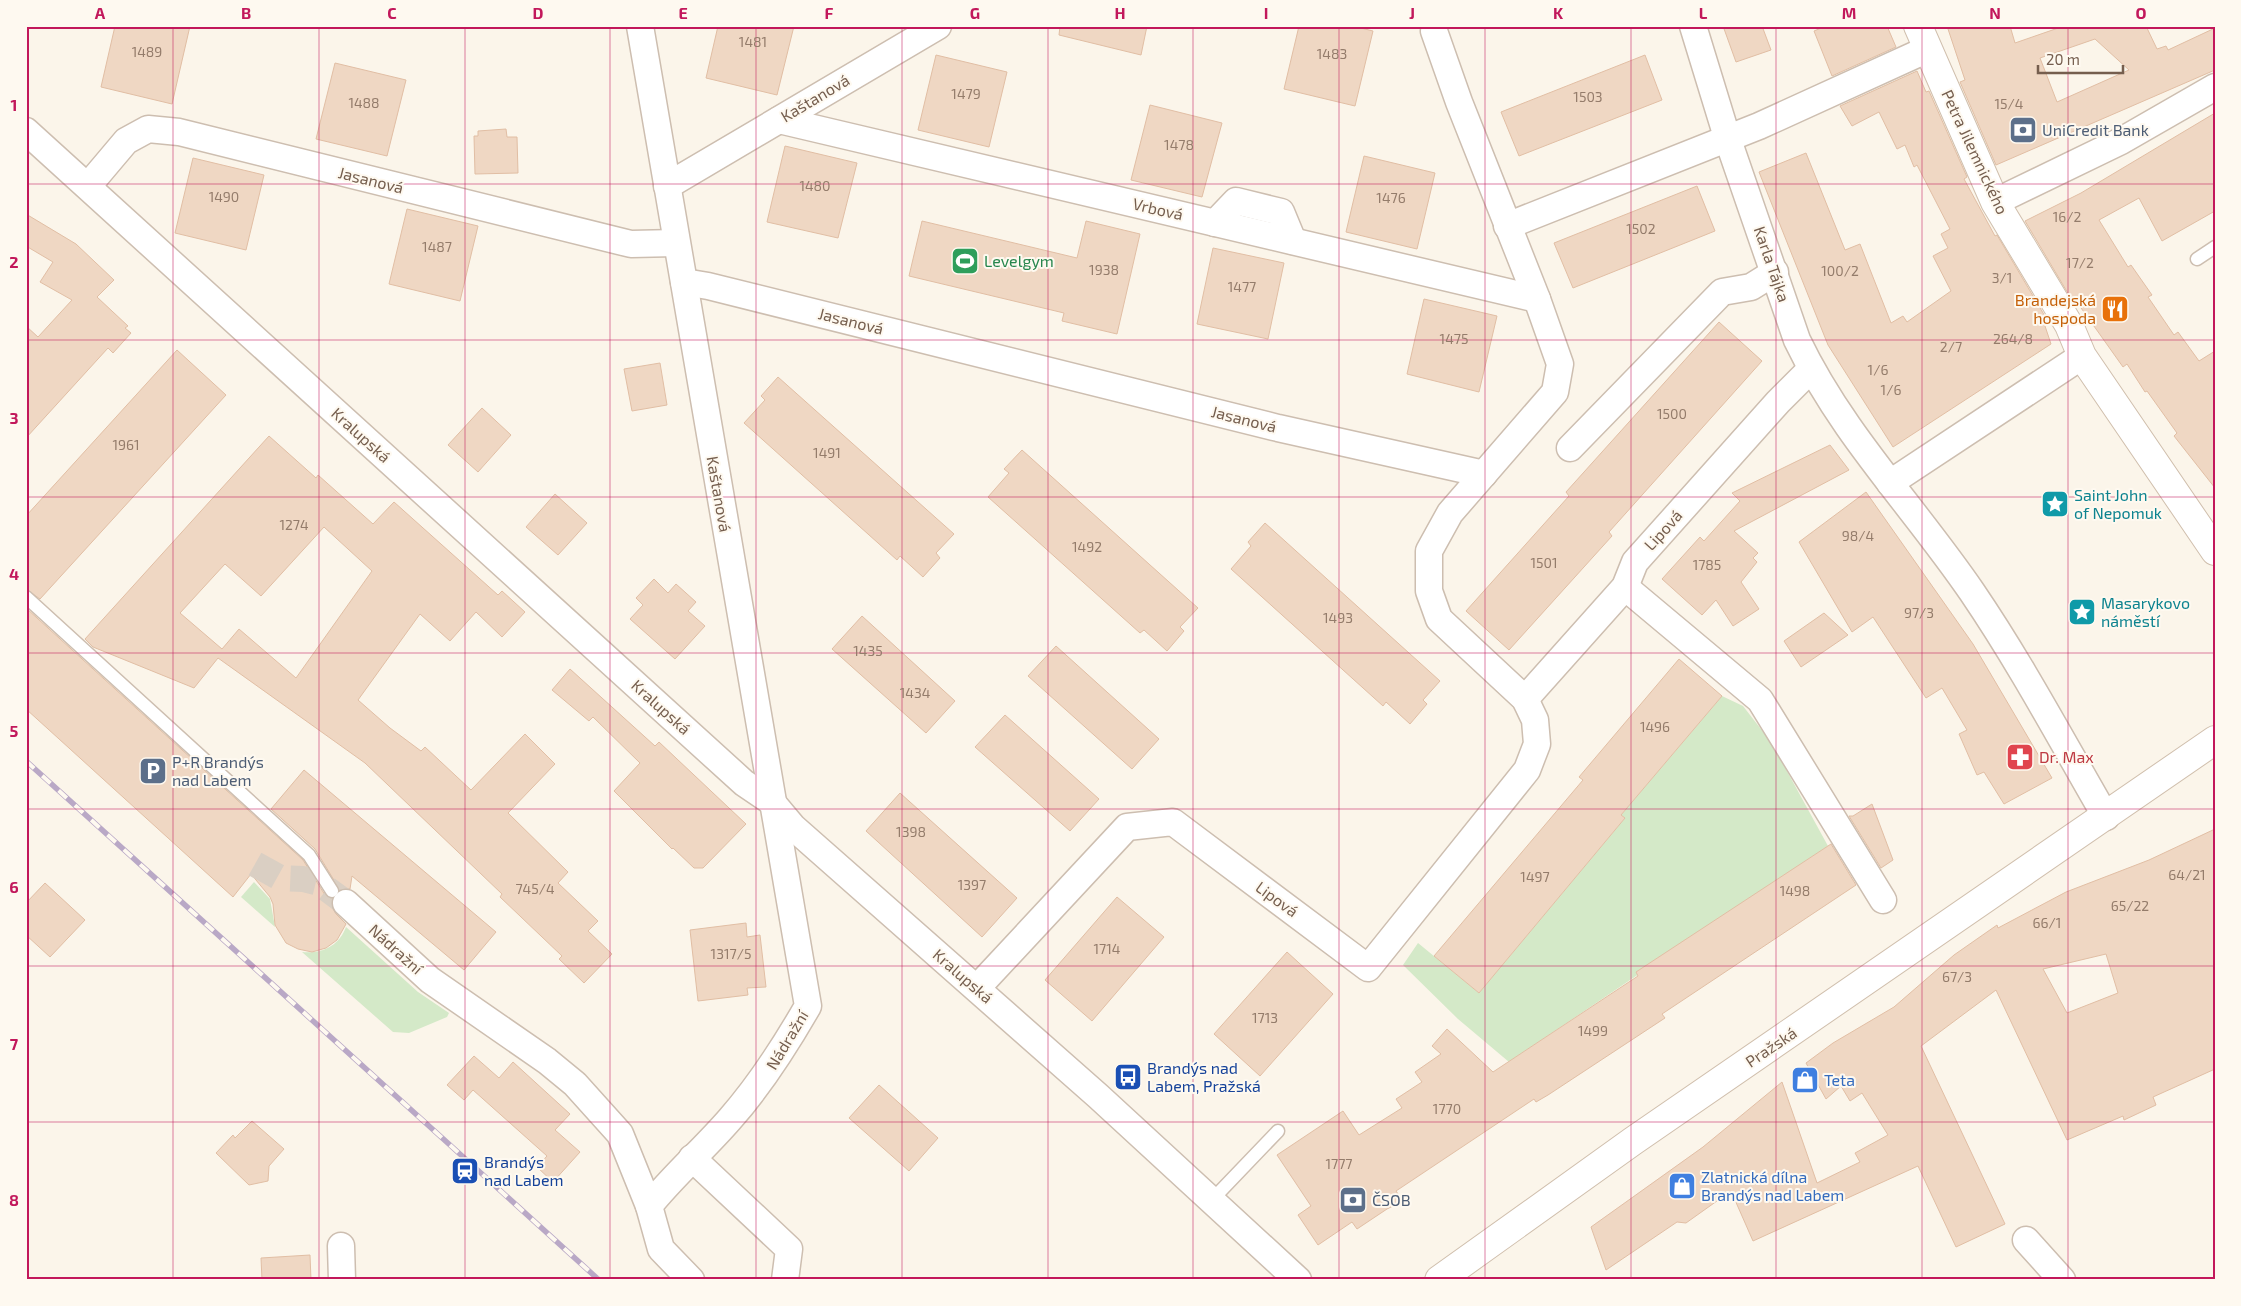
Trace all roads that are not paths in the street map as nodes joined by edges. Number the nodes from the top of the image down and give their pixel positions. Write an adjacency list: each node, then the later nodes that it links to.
1 (640, 26): 11 (street, Kaštanová)
2 (938, 26): 7 (street, Kaštanová)
3 (1693, 26): 9 (street, Karla Tájka)
4 (1434, 31): 13 (street)
5 (1923, 38): 9 (street); 12 (main road, Petra Jilemnického)
6 (2215, 87): 12 (street)
7 (779, 120): 11 (street, Kaštanová); 19 (street, Vrbová)
8 (26, 131): 10 (street, Kralupská)
9 (1727, 137): 13 (street); 17 (street, Karla Tájka)
10 (88, 186): 14 (street, Jasanová); 30 (street, Kralupská)
11 (667, 186): 14 (street, Kaštanová)
12 (1995, 202): 20 (main road, Petra Jilemnického)
13 (1507, 226): 19 (street)
14 (676, 243): 18 (street, Kaštanová)
15 (2215, 247): 16 (lane)
16 (2197, 259)
17 (1775, 272): 21 (street, Karla Tájka); 22 (street)
18 (684, 282): 23 (street, Jasanová); 30 (street, Kaštanová)
19 (1537, 299): 23 (street)
20 (2082, 356): 24 (street); 25 (main road)
21 (1811, 369): 24 (street, Karla Tájka); 26 (street, Lipová)
22 (1570, 448)
23 (1484, 474): 28 (street)
24 (1890, 483): 31 (street)
25 (2215, 551)
26 (1626, 587): 28 (street, Lipová); 33 (street)
27 (26, 597): 32 (lane)
28 (1525, 699): 34 (street, Lipová)
29 (2215, 740): 31 (main road)
30 (772, 802): 34 (street, Kralupská); 36 (street, Nádražní)
31 (2106, 817): 45 (main road, Pražská)
32 (339, 897): 38 (street, Nádražní)
33 (1883, 900)
34 (977, 988): 37 (street, Kralupská)
35 (1278, 1131): 37 (lane)
36 (692, 1158): 38 (street, Nádražní); 43 (street)
37 (1210, 1202): 44 (street, Kralupská)
38 (649, 1206): 42 (street, Nádražní)
39 (2026, 1240): 46 (street)
40 (340, 1246): 41 (street)
41 (342, 1280)
42 (691, 1280)
43 (785, 1280)
44 (1298, 1280)
45 (1439, 1280)
46 (2062, 1280)

